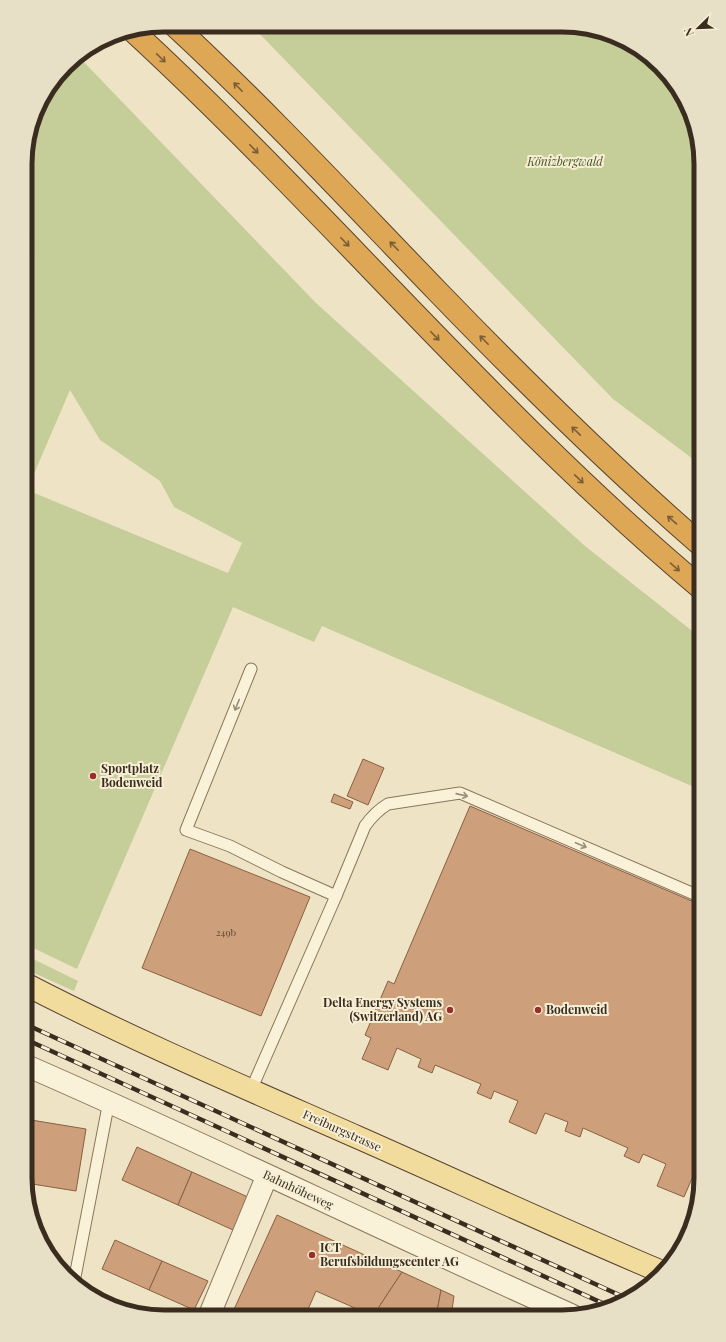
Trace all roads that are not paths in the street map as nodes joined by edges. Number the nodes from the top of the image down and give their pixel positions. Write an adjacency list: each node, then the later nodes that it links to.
1 (181, 32): 3 (highway, one-way to 1)
2 (137, 35): 4 (highway, one-way to 4)
3 (694, 539)
4 (694, 582)
5 (251, 669): 7 (lane, one-way to 7)
6 (694, 894): 7 (lane, one-way to 6)
7 (336, 896): 10 (lane)
8 (32, 988): 10 (main road, Freiburgstrasse)
9 (32, 1068): 11 (street, Bahnhöheweg)
10 (251, 1090): 13 (main road, Freiburgstrasse)
11 (109, 1101): 12 (street, Bahnhöheweg); 14 (lane)
12 (267, 1176): 15 (street); 16 (street, Bahnhöheweg)
13 (656, 1270)
14 (75, 1275)
15 (211, 1310)
16 (554, 1310)

